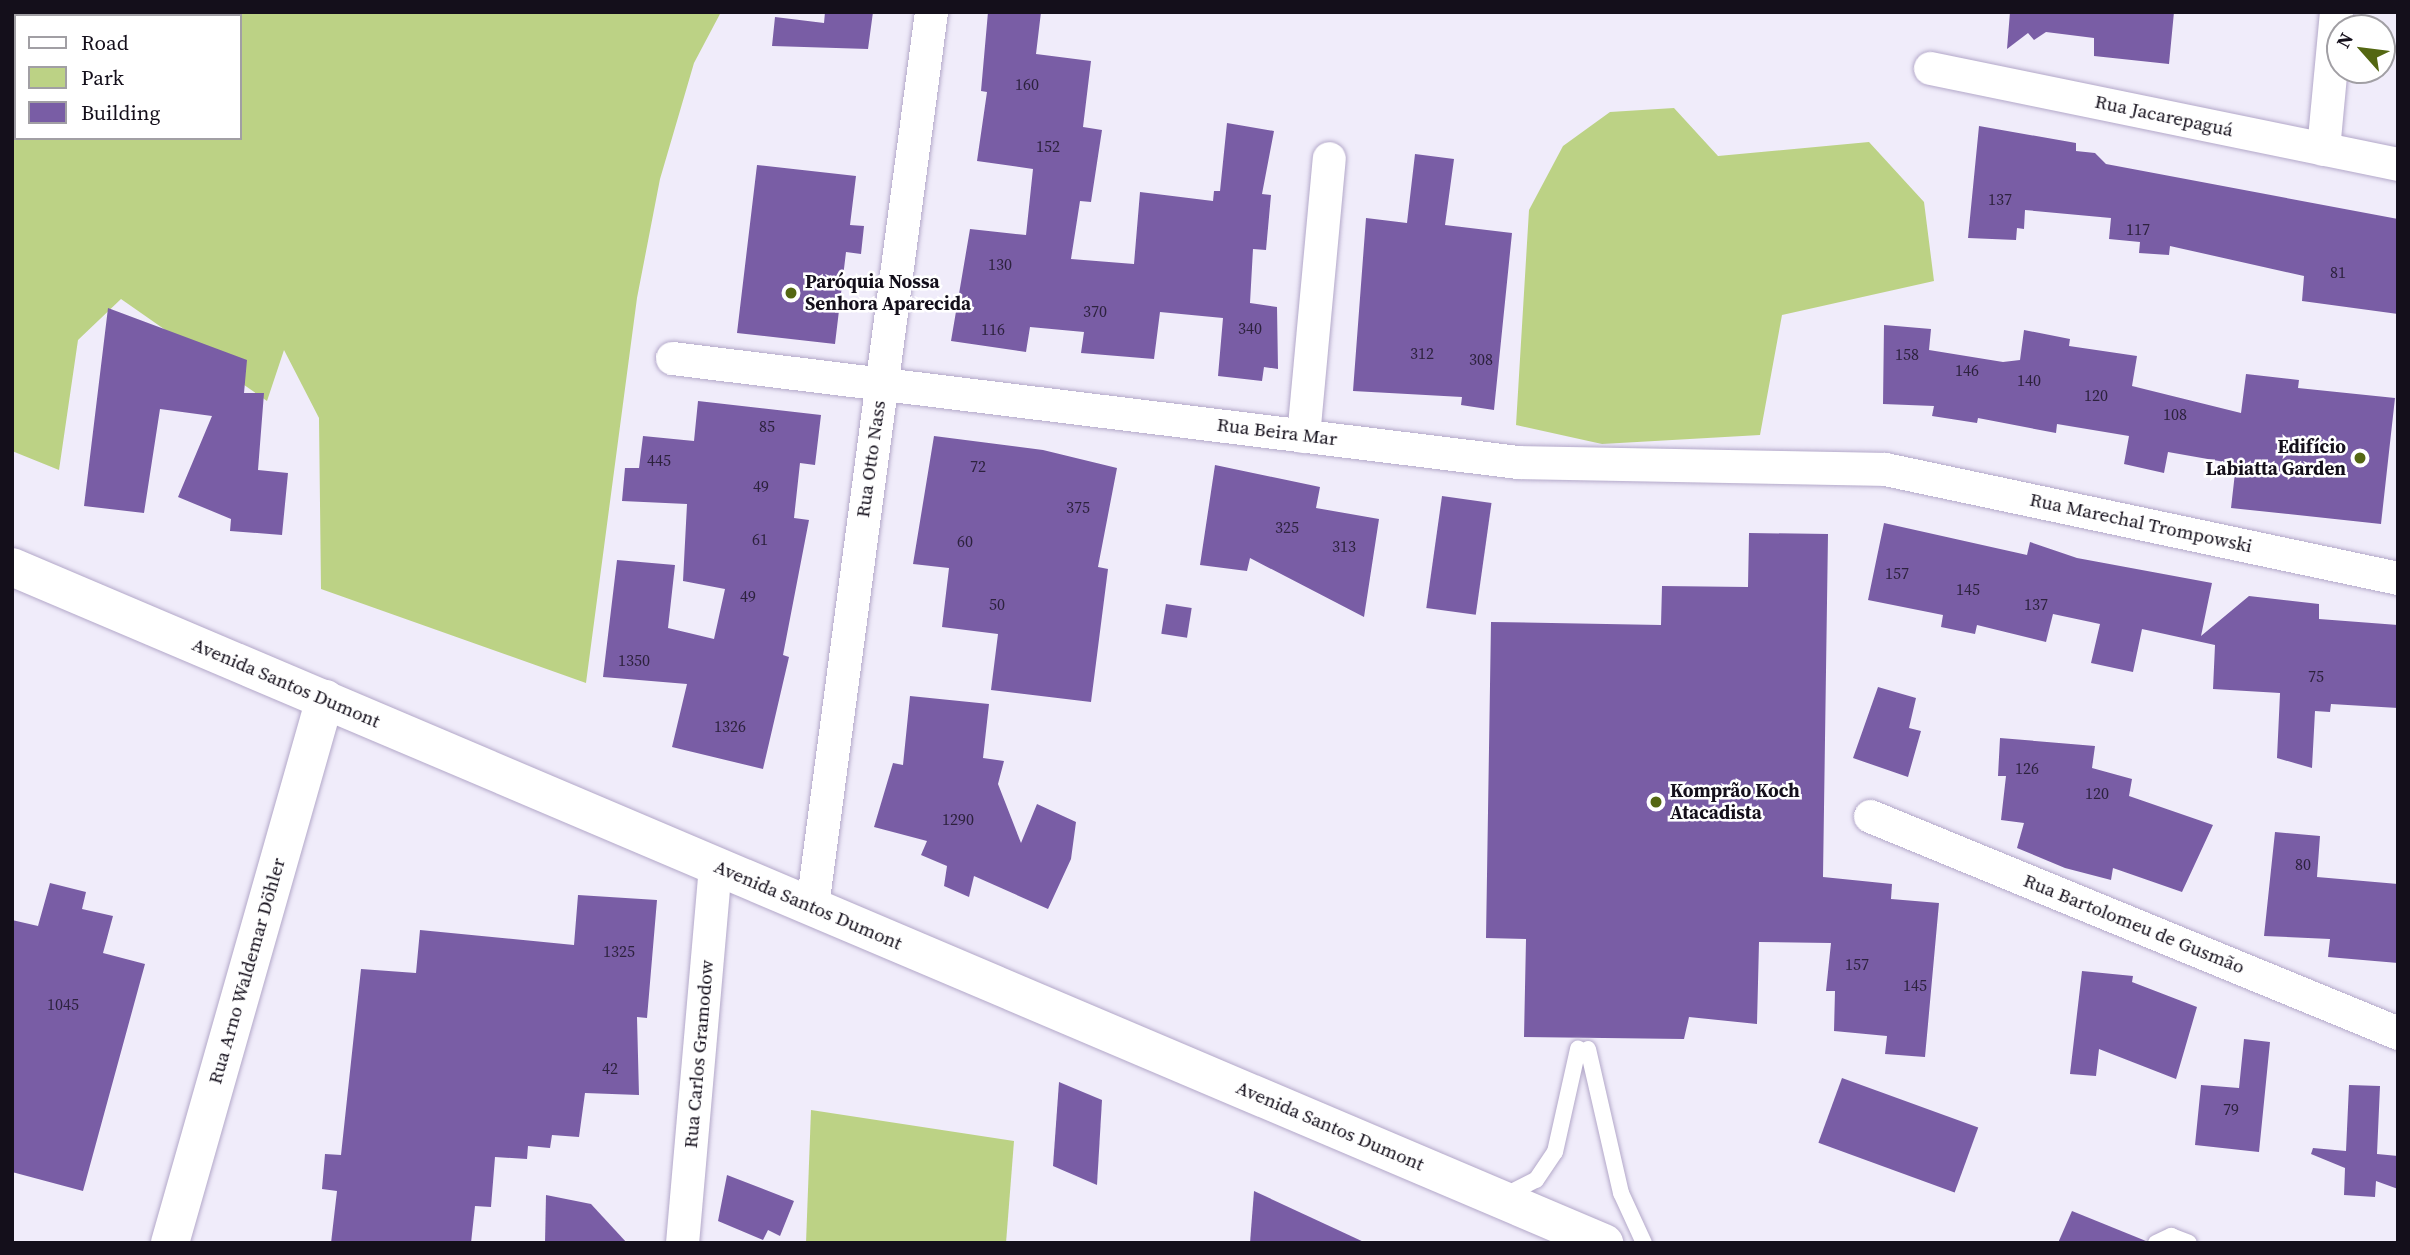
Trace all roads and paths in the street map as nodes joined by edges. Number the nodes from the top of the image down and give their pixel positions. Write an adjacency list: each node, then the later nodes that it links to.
1 (931, 12): 8 (street, Rua Otto Nass)
2 (2336, 12): 4 (street)
3 (1930, 68): 4 (street, Rua Jacarepaguá)
4 (2323, 149): 6 (street, Rua Jacarepaguá)
5 (1329, 158): 9 (street)
6 (2398, 164)
7 (672, 358): 8 (street, Rua Beira Mar)
8 (881, 384): 9 (street, Rua Beira Mar); 16 (street, Rua Otto Nass)
9 (1303, 436): 10 (street, Rua Beira Mar)
10 (1885, 469): 12 (street, Rua Marechal Trompowski)
11 (12, 567): 13 (main road, Avenida Santos Dumont)
12 (2398, 578)
13 (325, 699): 15 (main road, Avenida Santos Dumont); 19 (main road, Rua Arno Waldemar Döhler)
14 (1870, 816): 17 (street, Rua Bartolomeu de Gusmão)
15 (715, 865): 16 (main road, Avenida Santos Dumont); 20 (street, Rua Carlos Gramodow)
16 (812, 906): 18 (main road, Avenida Santos Dumont)
17 (2398, 1033)
18 (1499, 1198): 21 (main road, Avenida Santos Dumont); 22 (lane)
19 (170, 1243)
20 (682, 1243)
21 (1604, 1243)
22 (1644, 1243)
23 (2155, 1243): 24 (lane)
24 (2189, 1243)

